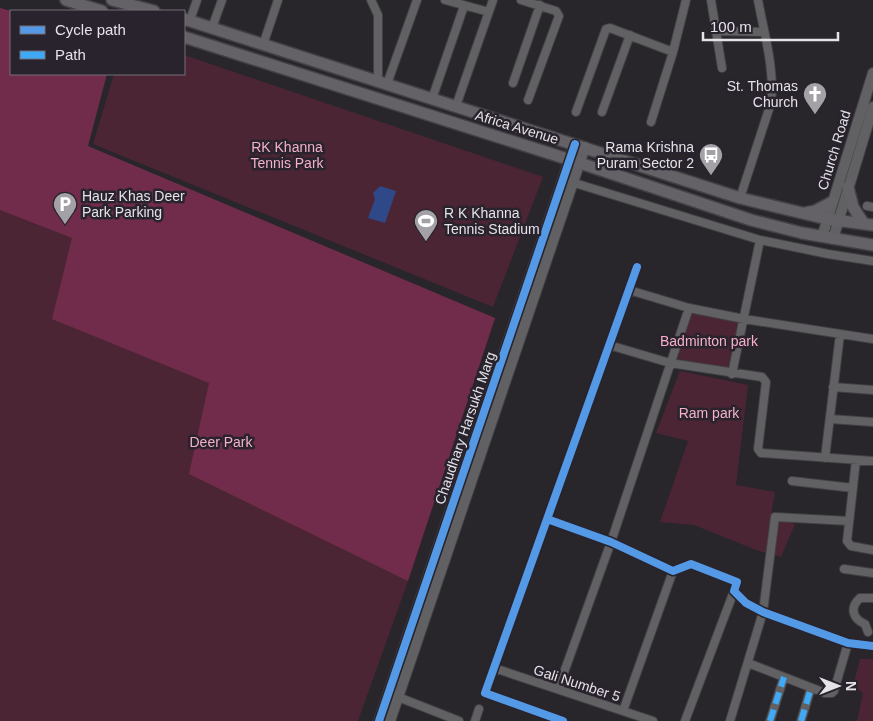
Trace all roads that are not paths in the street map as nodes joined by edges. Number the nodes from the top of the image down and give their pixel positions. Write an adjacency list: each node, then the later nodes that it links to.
1 (66, 0): 16 (main road)
2 (197, 0): 19 (street)
3 (222, 0): 20 (street)
4 (278, 0): 25 (street)
5 (371, 0): 29 (street)
6 (417, 0): 29 (street)
7 (445, 0): 15 (street)
8 (493, 0): 18 (street)
9 (521, 0): 14 (street)
10 (686, 0): 26 (street)
11 (711, 0): 21 (street)
12 (758, 0): 22 (street)
13 (118, 1): 17 (main road)
14 (540, 5): 30 (street); 32 (street)
15 (464, 6): 18 (street); 31 (street)
16 (99, 10)
17 (150, 10)
18 (489, 12): 33 (street)
19 (187, 20): 20 (main road, Africa Avenue)
20 (212, 28): 25 (main road, Africa Avenue)
21 (716, 31): 22 (street); 27 (street)
22 (764, 32): 46 (street)
23 (630, 35): 26 (street); 35 (street); 36 (street)
24 (185, 37): 40 (main road, Africa Avenue)
25 (262, 44): 29 (main road, Africa Avenue)
26 (673, 52): 37 (street)
27 (722, 68)
28 (873, 73): 47 (street, Church Road)
29 (382, 82): 31 (main road, Africa Avenue)
30 (512, 83)
31 (432, 99): 33 (main road, Africa Avenue)
32 (528, 100)
33 (456, 106): 38 (main road, Africa Avenue)
34 (873, 107): 45 (street, Church Road)
35 (576, 112)
36 (602, 112)
37 (651, 122)
38 (512, 124): 39 (main road, Africa Avenue); 41 (main road)
39 (580, 145): 40 (street, Chaudhary Harsukh Marg); 41 (main road, Africa Avenue); 42 (street, Chaudhary Harsukh Marg)
40 (569, 159): 42 (main road, Africa Avenue); 43 (street, Chaudhary Harsukh Marg)
41 (629, 162): 46 (main road, Africa Avenue)
42 (580, 163): 44 (street, Chaudhary Harsukh Marg); 51 (main road, Africa Avenue)
43 (562, 179): 44 (street); 62 (street, Chaudhary Harsukh Marg)
44 (573, 182): 52 (street); 62 (street, Chaudhary Harsukh Marg)
45 (848, 187): 49 (street, Church Road); 50 (main road)
46 (740, 198): 48 (main road, Africa Avenue)
47 (832, 202): 48 (main road); 49 (street, Church Road)
48 (804, 213): 49 (main road, Africa Avenue)
49 (832, 220): 50 (main road, Africa Avenue); 51 (street, Church Road)
50 (869, 224)
51 (827, 238): 53 (main road, Africa Avenue)
52 (760, 240): 54 (street); 58 (street)
53 (873, 245)
54 (873, 261)
55 (637, 267): 56 (street)
56 (629, 290): 57 (street); 61 (street)
57 (689, 308): 58 (street); 63 (street)
58 (744, 319): 59 (street); 64 (street)
59 (840, 334): 60 (street); 65 (street)
60 (873, 339)
61 (609, 345): 63 (street); 74 (street)
62 (512, 359): 92 (street, Chaudhary Harsukh Marg)
63 (670, 363): 64 (street); 76 (street)
64 (732, 374): 69 (street)
65 (833, 387): 66 (street); 67 (street)
66 (873, 390)
67 (830, 419): 68 (street); 69 (street)
68 (873, 422)
69 (825, 458): 70 (street)
70 (856, 460): 71 (street); 73 (street)
71 (873, 462)
72 (792, 481): 73 (street)
73 (853, 488): 75 (street)
74 (547, 519): 76 (street); 88 (street)
75 (849, 521): 77 (street); 83 (street)
76 (611, 542): 79 (street); 91 (street)
77 (873, 550)
78 (844, 570): 80 (street)
79 (673, 571): 81 (street); 94 (street)
80 (873, 573)
81 (734, 591): 83 (street); 101 (street)
82 (873, 598): 84 (street)
83 (763, 612): 85 (street); 87 (street)
84 (868, 632)
85 (848, 643): 86 (street); 90 (street)
86 (873, 646)
87 (748, 663): 89 (street); 102 (street)
88 (494, 668): 91 (street, Gali Number 5); 99 (street)
89 (784, 677): 90 (street); 103 (street)
90 (811, 688): 104 (street)
91 (558, 689): 94 (street, Gali Number 5)
92 (393, 695): 95 (street, Chaudhary Harsukh Marg); 96 (street, Chaudhary Harsukh Marg); 97 (street)
93 (479, 710): 98 (street)
94 (623, 711): 100 (street, Gali Number 5)
95 (379, 721)
96 (390, 721)
97 (459, 721)
98 (475, 721)
99 (563, 721)
100 (650, 721)
101 (685, 721)
102 (730, 721)
103 (770, 721)
104 (801, 721)

